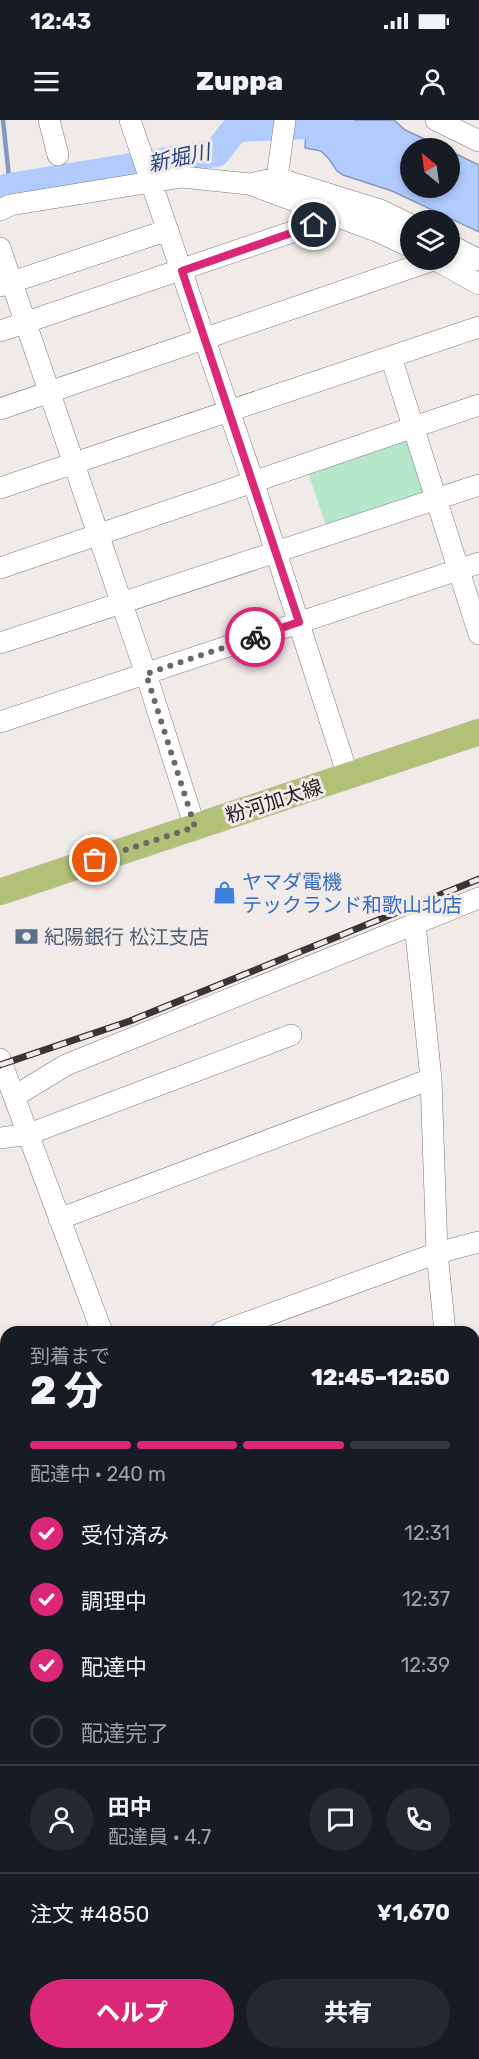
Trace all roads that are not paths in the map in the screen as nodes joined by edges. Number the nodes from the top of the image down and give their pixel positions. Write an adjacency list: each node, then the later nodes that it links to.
1 (49, 120): 6 (street)
2 (130, 120): 8 (street)
3 (285, 120): 7 (street)
4 (436, 120): 5 (street)
5 (479, 141)
6 (58, 155)
7 (278, 174): 9 (street); 12 (street)
8 (151, 178): 9 (street); 10 (street); 13 (street)
9 (249, 184): 11 (street)
10 (0, 210)
11 (336, 217): 14 (street); 20 (street)
12 (400, 220)
13 (168, 230): 20 (street); 21 (street)
14 (400, 242)
15 (0, 248): 21 (street)
16 (460, 250): 17 (street)
17 (479, 260)
18 (405, 270): 26 (street)
19 (453, 270): 22 (street)
20 (182, 271): 23 (street); 26 (street)
21 (6, 284): 23 (street)
22 (479, 284)
23 (26, 323): 25 (street); 28 (street)
24 (479, 327): 27 (street)
25 (0, 331)
26 (205, 340): 28 (street); 31 (street)
27 (391, 357): 31 (street); 32 (street)
28 (49, 393): 30 (street); 33 (street)
29 (479, 405): 32 (street)
30 (0, 409)
31 (229, 411): 33 (street); 34 (street)
32 (414, 428): 34 (street); 37 (street)
33 (73, 464): 36 (street); 38 (street)
34 (253, 481): 38 (street); 39 (street)
35 (479, 485): 37 (street)
36 (0, 488)
37 (436, 499): 39 (street); 40 (street)
38 (98, 535): 41 (street); 42 (street)
39 (276, 551): 42 (street); 43 (street)
40 (469, 566): 43 (street); 44 (street)
41 (0, 568)
42 (121, 603): 45 (street); 46 (street)
43 (299, 622): 46 (street); 49 (street)
44 (479, 634)
45 (0, 643)
46 (146, 674): 47 (street); 50 (street)
47 (0, 722)
48 (479, 732): 49 (main road, 粉河加太線)
49 (348, 776): 50 (main road, 粉河加太線)
50 (195, 827): 51 (main road, 粉河加太線)
51 (0, 892)
52 (479, 898): 53 (street)
53 (415, 924): 56 (street); 57 (street)
54 (291, 1035): 58 (street)
55 (1, 1062): 57 (street)
56 (431, 1079): 60 (street); 62 (street)
57 (15, 1096): 58 (street)
58 (29, 1134): 59 (street); 60 (street)
59 (0, 1138)
60 (59, 1219): 63 (street)
61 (479, 1242): 62 (street)
62 (437, 1253): 64 (street); 65 (street)
63 (95, 1326)
64 (237, 1326)
65 (444, 1326)

